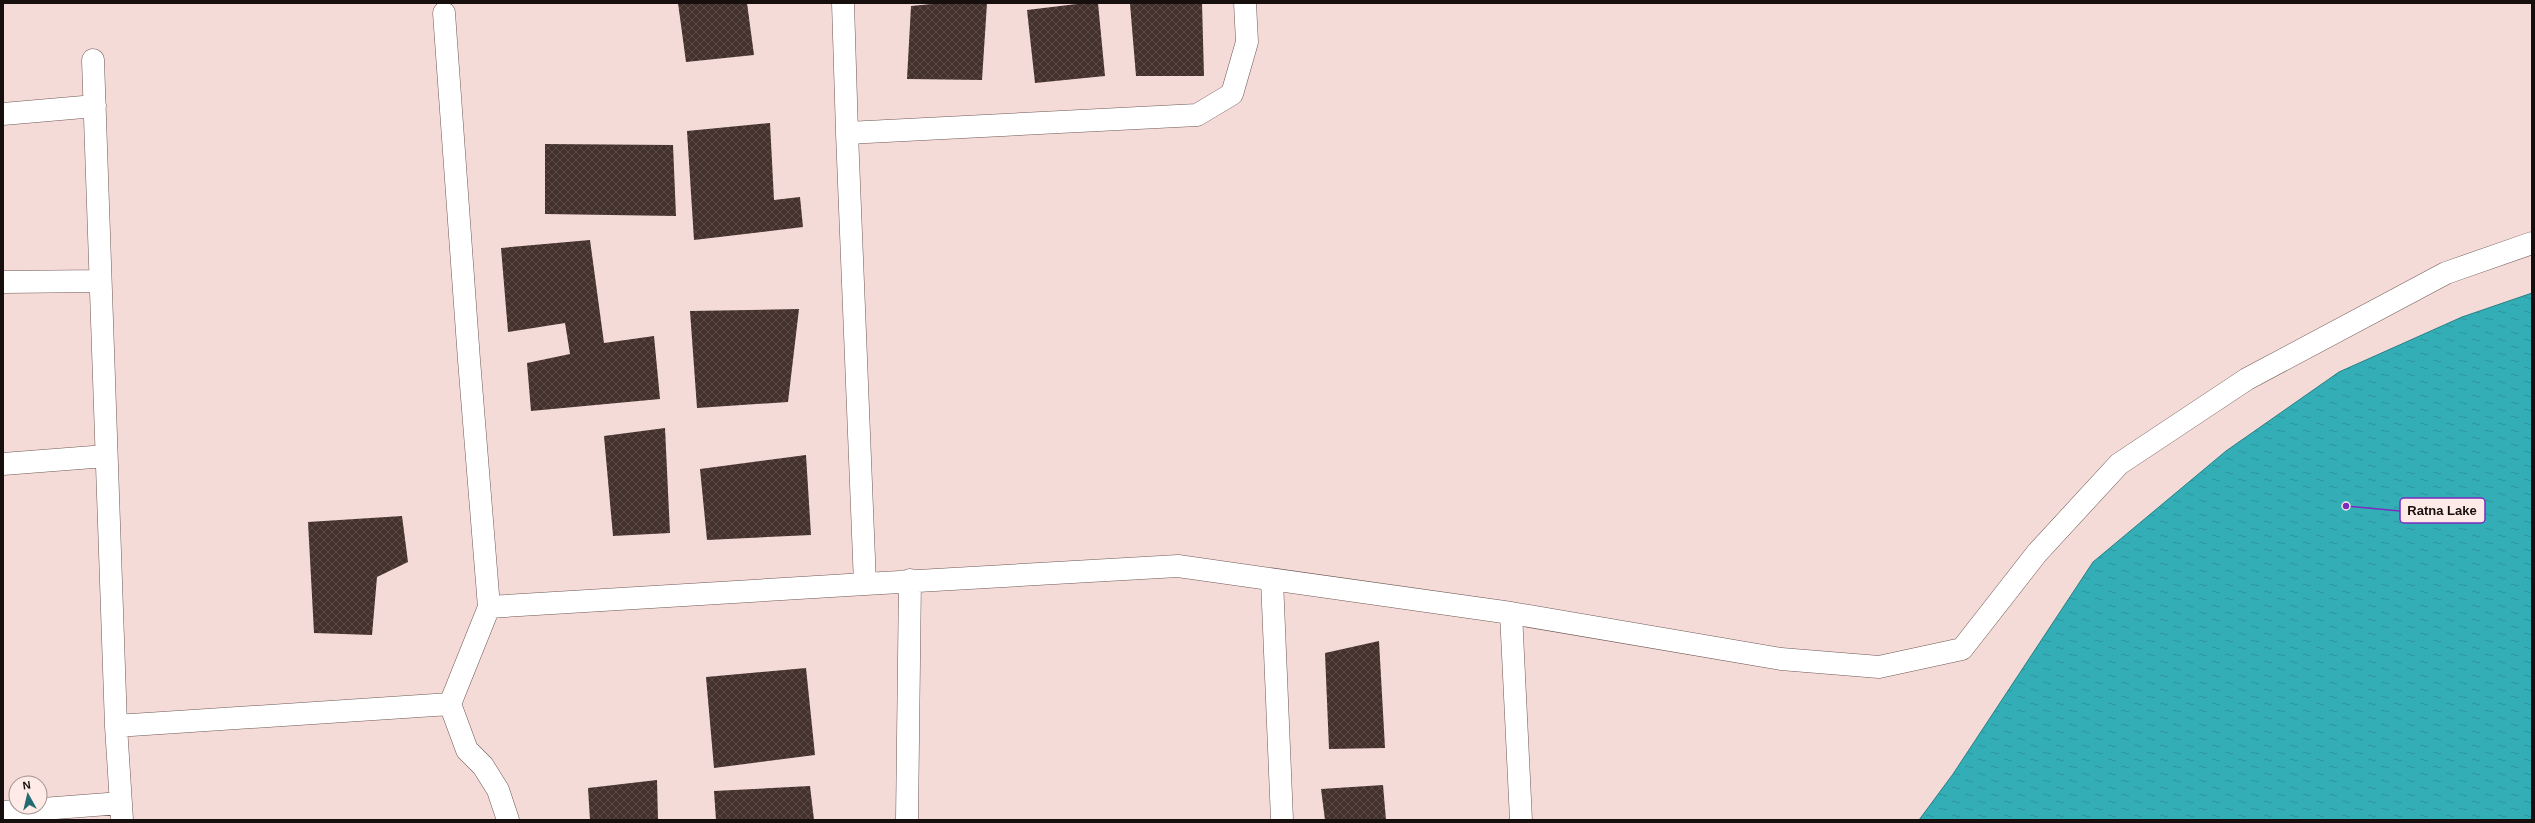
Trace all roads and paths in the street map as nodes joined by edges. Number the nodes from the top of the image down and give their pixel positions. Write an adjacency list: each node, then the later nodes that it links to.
1 (843, 3): 7 (street)
2 (1245, 3): 7 (street)
3 (444, 13): 16 (street)
4 (93, 60): 5 (street)
5 (94, 106): 6 (street); 9 (street)
6 (3, 114)
7 (847, 133): 15 (street)
8 (2532, 243): 17 (street)
9 (100, 281): 10 (street); 11 (street)
10 (3, 282)
11 (106, 456): 12 (street); 19 (street)
12 (3, 464)
13 (910, 580): 14 (street); 15 (street); 23 (street)
14 (1272, 580): 17 (street); 24 (street)
15 (865, 584): 16 (street)
16 (489, 607): 18 (street)
17 (1511, 613): 25 (street)
18 (450, 704): 19 (street); 22 (street)
19 (116, 726): 21 (street)
20 (3, 812): 21 (street)
21 (121, 812)
22 (508, 820)
23 (907, 820)
24 (1282, 820)
25 (1521, 820)

